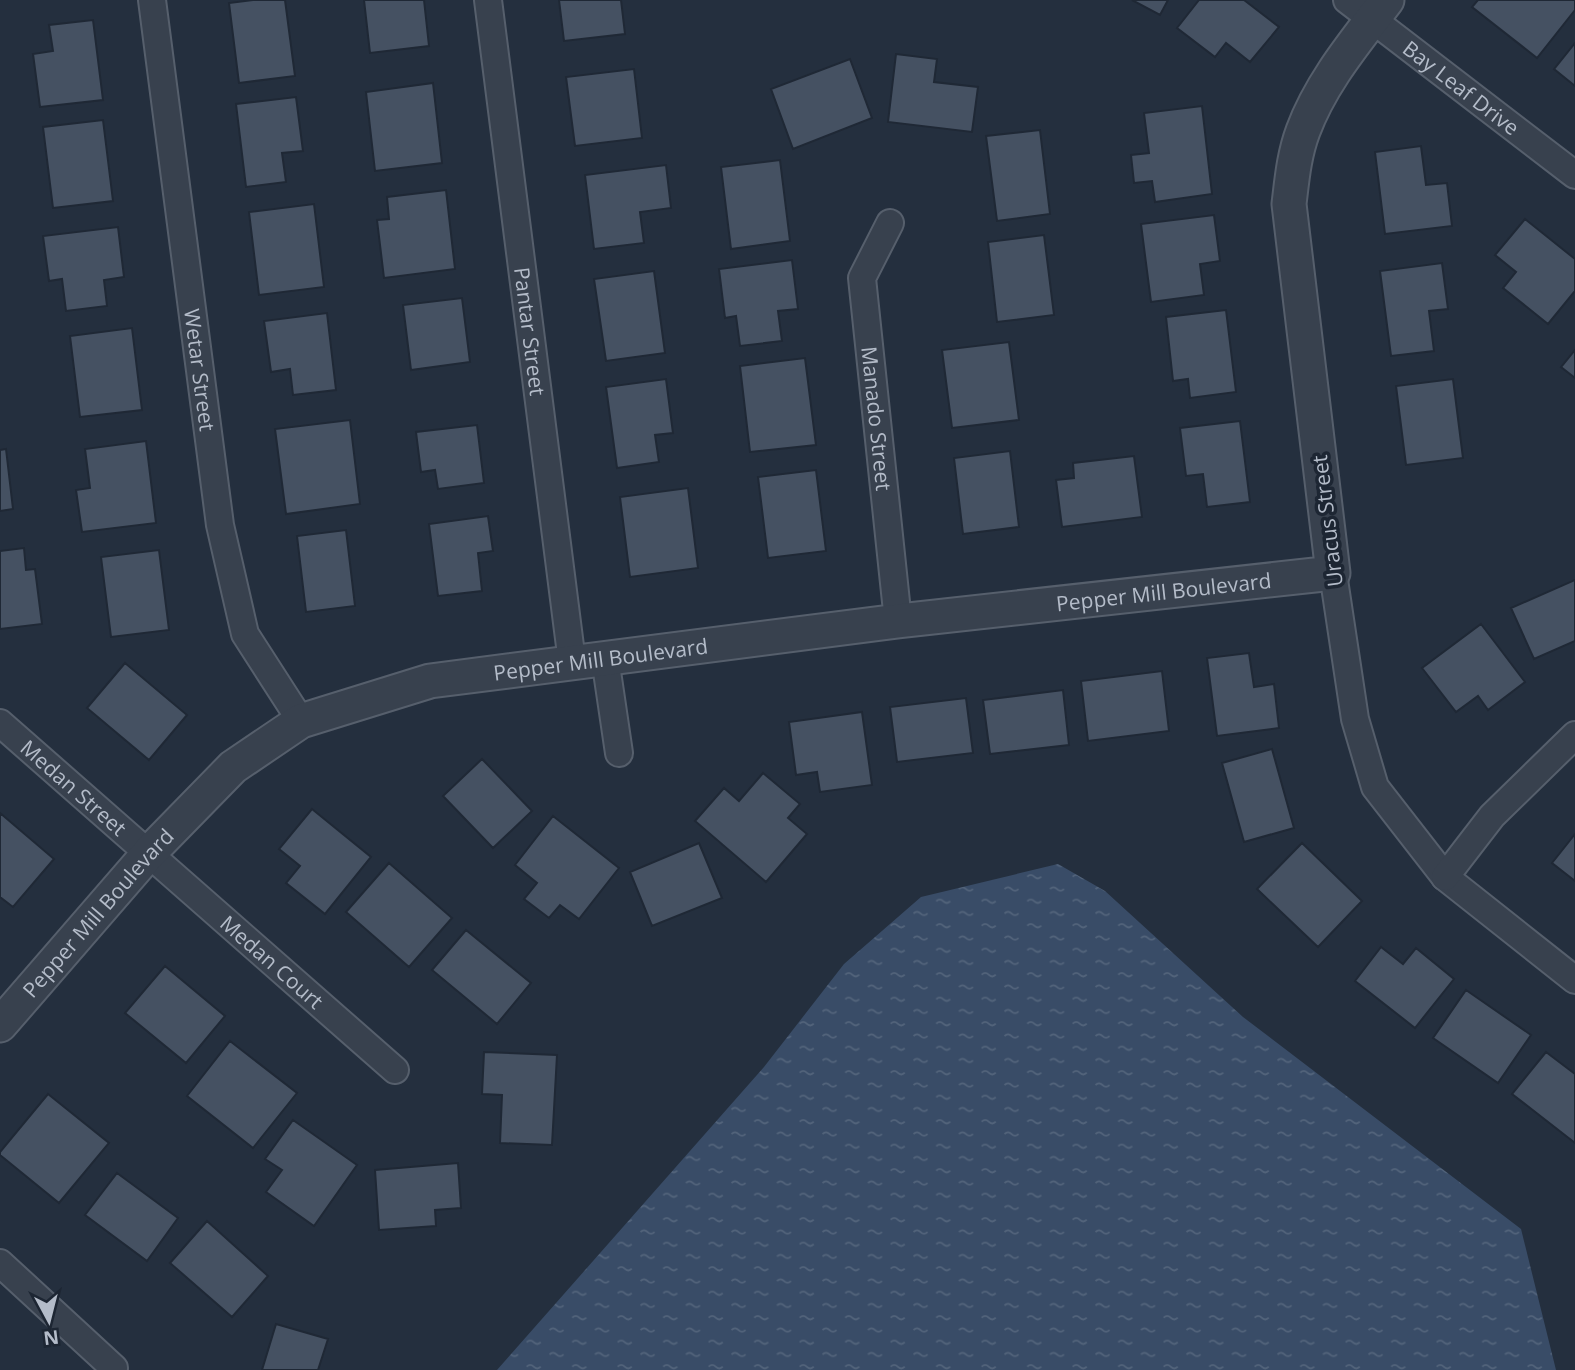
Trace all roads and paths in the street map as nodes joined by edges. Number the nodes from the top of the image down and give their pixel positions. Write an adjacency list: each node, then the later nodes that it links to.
1 (152, 0): 9 (street, Wetar Street)
2 (488, 0): 8 (street, Pantar Street)
3 (1369, 6): 4 (street, Bay Leaf Drive); 6 (street, Uracus Street)
4 (1575, 175)
5 (890, 223): 7 (street, Manado Street)
6 (1333, 573): 7 (street, Pepper Mill Boulevard); 14 (street, Uracus Street)
7 (898, 621): 8 (street, Pepper Mill Boulevard)
8 (589, 660): 9 (street, Pepper Mill Boulevard); 12 (street, Pantar Street)
9 (301, 721): 13 (street, Pepper Mill Boulevard)
10 (0, 723): 13 (street, Medan Street)
11 (1575, 735): 14 (street)
12 (618, 753)
13 (149, 853): 16 (street, Pepper Mill Boulevard); 17 (street, Medan Court)
14 (1445, 877): 15 (street, Uracus Street)
15 (1575, 980)
16 (0, 1025)
17 (396, 1070)
18 (0, 1263): 19 (street)
19 (114, 1368)

